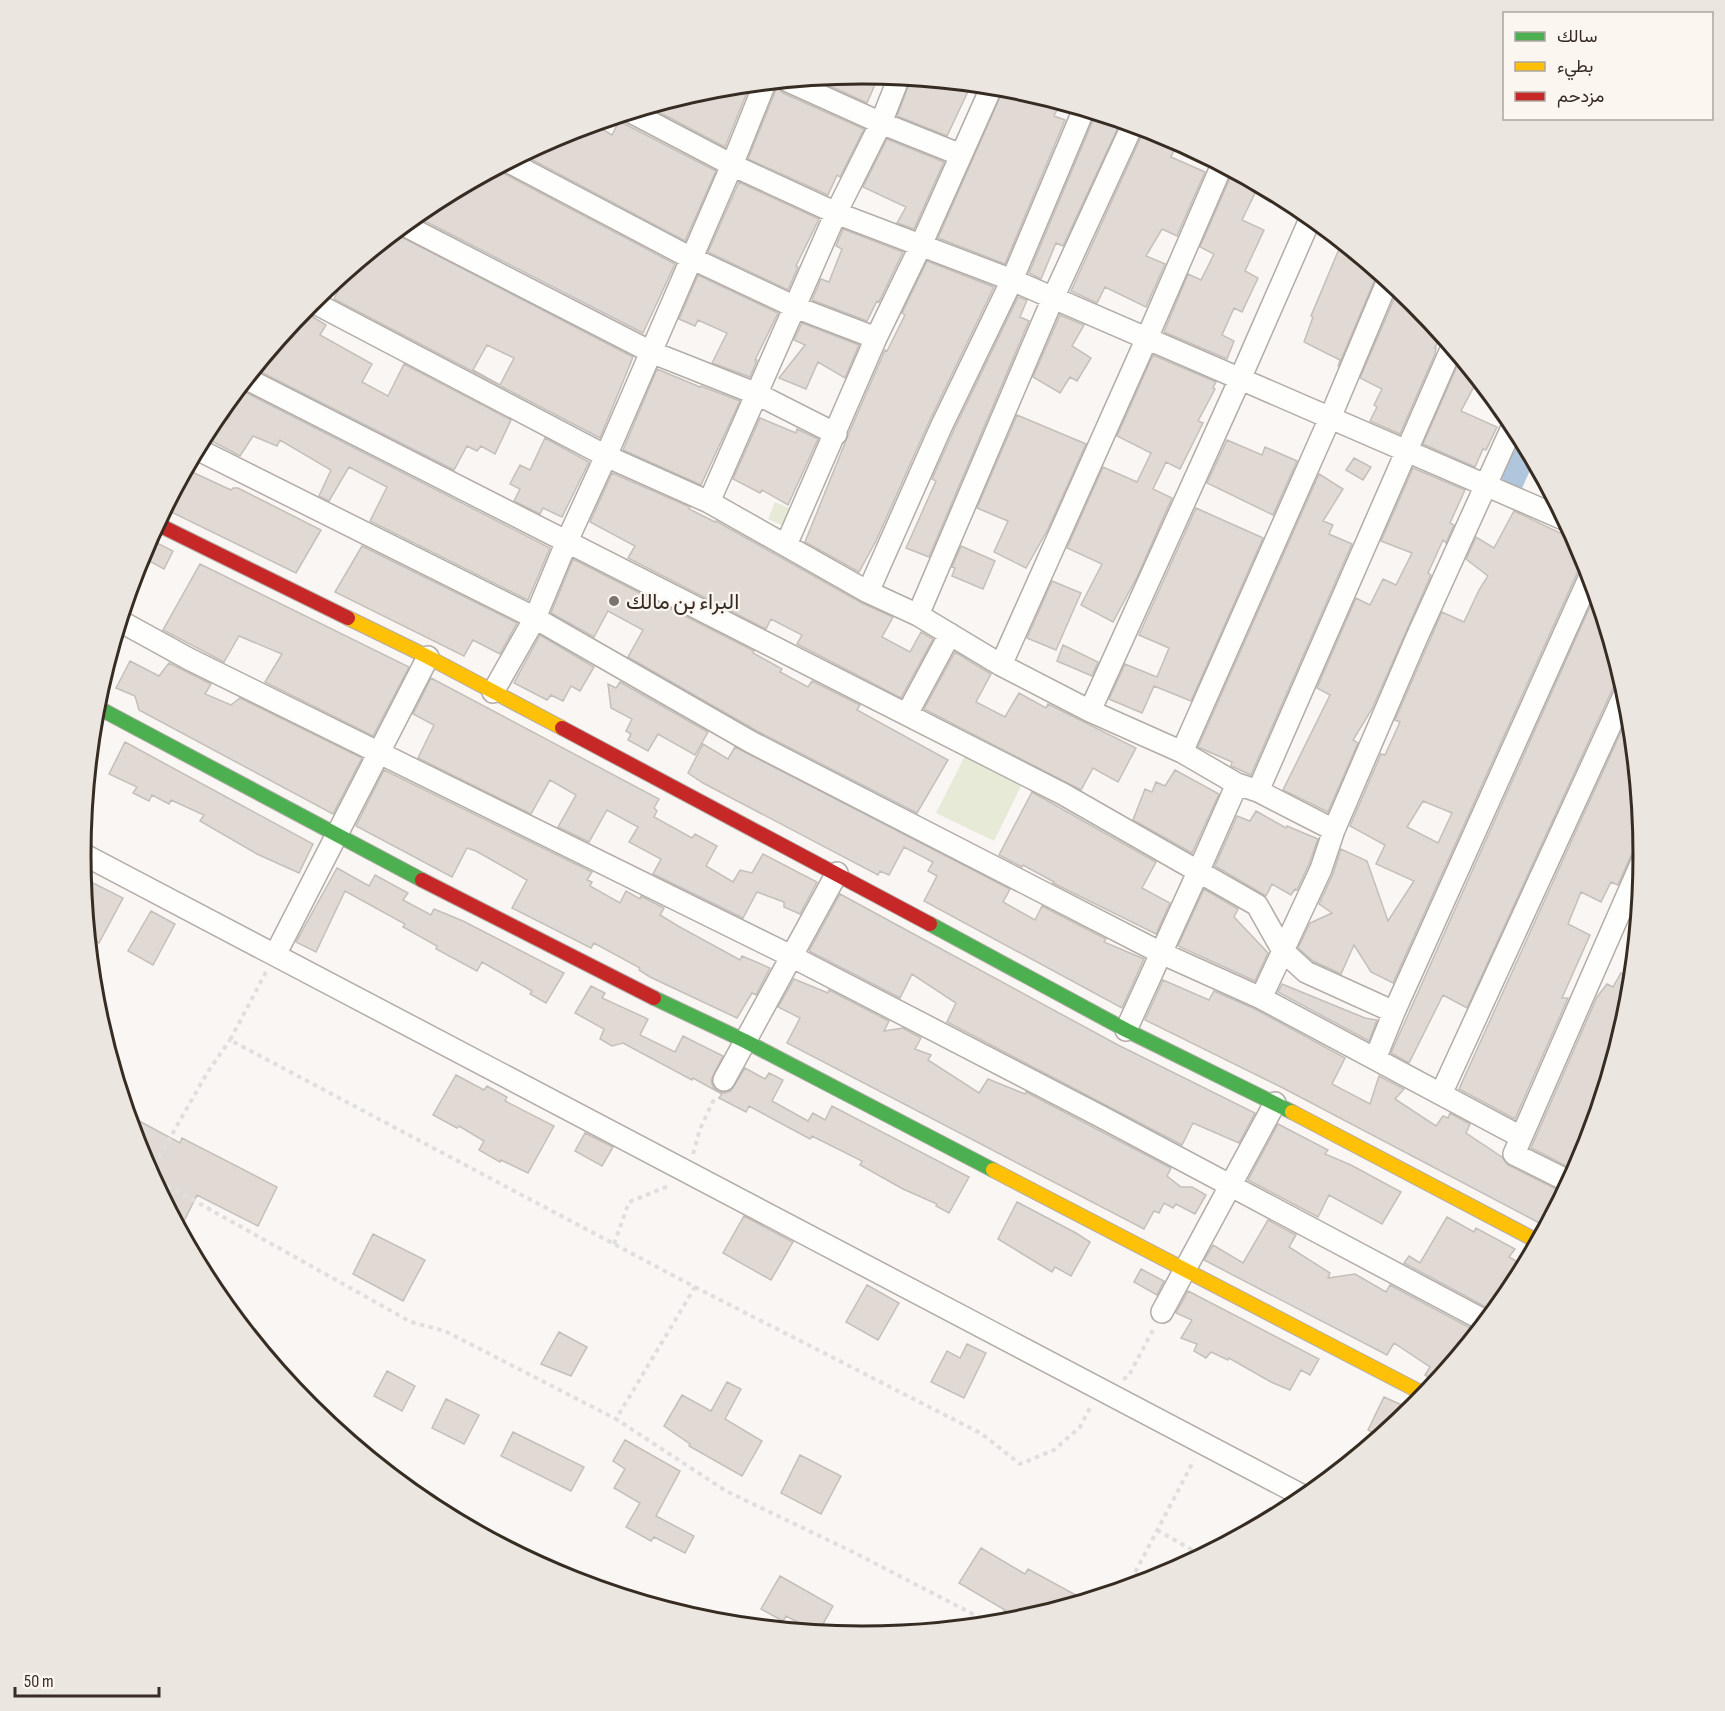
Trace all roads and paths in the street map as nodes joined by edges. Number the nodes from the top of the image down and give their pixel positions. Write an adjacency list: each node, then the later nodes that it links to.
1 (896, 85): 7 (street)
2 (801, 87): 7 (street)
3 (762, 91): 10 (street)
4 (988, 95): 9 (street)
5 (1081, 116): 18 (street)
6 (641, 117): 10 (street)
7 (881, 123): 9 (street); 13 (street)
8 (1129, 132): 20 (street)
9 (961, 154): 16 (street)
10 (732, 165): 13 (street); 17 (street)
11 (517, 166): 17 (street)
12 (1219, 172): 24 (street)
13 (836, 213): 16 (street); 22 (street)
14 (1307, 226): 27 (street)
15 (412, 229): 25 (street)
16 (921, 245): 18 (street); 23 (street)
17 (691, 258): 22 (street); 25 (street)
18 (1012, 280): 20 (street); 43 (street)
19 (1385, 288): 30 (street)
20 (1053, 298): 24 (street); 44 (street)
21 (321, 306): 35 (street)
22 (795, 307): 23 (street); 29 (street)
23 (876, 338): 31 (street)
24 (1148, 339): 27 (street); 49 (street)
25 (651, 352): 29 (street); 35 (street)
26 (1449, 354): 33 (street)
27 (1240, 379): 30 (street); 53 (street)
28 (253, 382): 40 (street)
29 (757, 394): 31 (street); 37 (street)
30 (1330, 418): 33 (street); 56 (street)
31 (836, 434): 41 (street)
32 (1509, 435): 36 (street)
33 (1406, 451): 36 (street); 58 (street)
34 (205, 453): 45 (street)
35 (606, 456): 37 (street); 40 (street)
36 (1487, 486): 38 (street); 59 (street)
37 (709, 502): 41 (street)
38 (1554, 515)
39 (165, 527): 48 (street)
40 (567, 541): 45 (street); 54 (street)
41 (786, 545): 43 (street)
42 (1585, 586): 70 (street)
43 (868, 592): 44 (street)
44 (918, 615): 47 (street)
45 (536, 618): 50 (street); 66 (street)
46 (127, 625): 55 (street)
47 (950, 634): 49 (street); 54 (street)
48 (428, 657): 50 (street); 55 (street)
49 (1001, 665): 53 (street)
50 (493, 692): 63 (street)
51 (1619, 706): 76 (street)
52 (105, 711): 60 (street)
53 (1090, 711): 56 (street)
54 (907, 714): 62 (street)
55 (379, 752): 60 (street); 68 (street)
56 (1182, 752): 57 (street)
57 (1237, 783): 58 (street); 62 (street)
58 (1258, 791): 59 (street)
59 (1334, 830): 65 (street)
60 (337, 835): 67 (street); 73 (street)
61 (91, 858): 67 (street)
62 (1199, 870): 65 (street); 66 (street)
63 (837, 873): 68 (street); 71 (street)
64 (1633, 882): 78 (street)
65 (1283, 951): 69 (street); 70 (street)
66 (1161, 953): 69 (street); 71 (street)
67 (275, 955): 72 (path); 80 (street)
68 (791, 956): 73 (street); 83 (street)
69 (1261, 998): 74 (street)
70 (1394, 1012): 74 (street)
71 (1126, 1030): 77 (street)
72 (230, 1040): 79 (path); 85 (path)
73 (745, 1041): 75 (street); 86 (street)
74 (1375, 1059): 76 (street)
75 (724, 1080): 80 (path)
76 (1441, 1094): 78 (street)
77 (1275, 1103): 83 (street); 84 (street)
78 (1521, 1137): 81 (street)
79 (156, 1163)
80 (688, 1172): 85 (path); 90 (street)
81 (1563, 1178)
82 (165, 1184): 92 (path)
83 (1230, 1187): 86 (street); 89 (street)
84 (1532, 1238)
85 (614, 1244): 87 (path)
86 (1185, 1270): 88 (street); 91 (street)
87 (694, 1287): 90 (path); 92 (path)
88 (1162, 1312): 90 (path)
89 (1480, 1318)
90 (1100, 1389): 93 (street)
91 (1418, 1391)
92 (616, 1419): 100 (path)
93 (1202, 1443): 94 (street); 95 (path)
94 (1297, 1493)
95 (1157, 1530): 96 (path); 97 (path)
96 (1195, 1551)
97 (1135, 1573): 98 (path); 99 (path)
98 (1139, 1575)
99 (1133, 1578)
100 (979, 1617)

